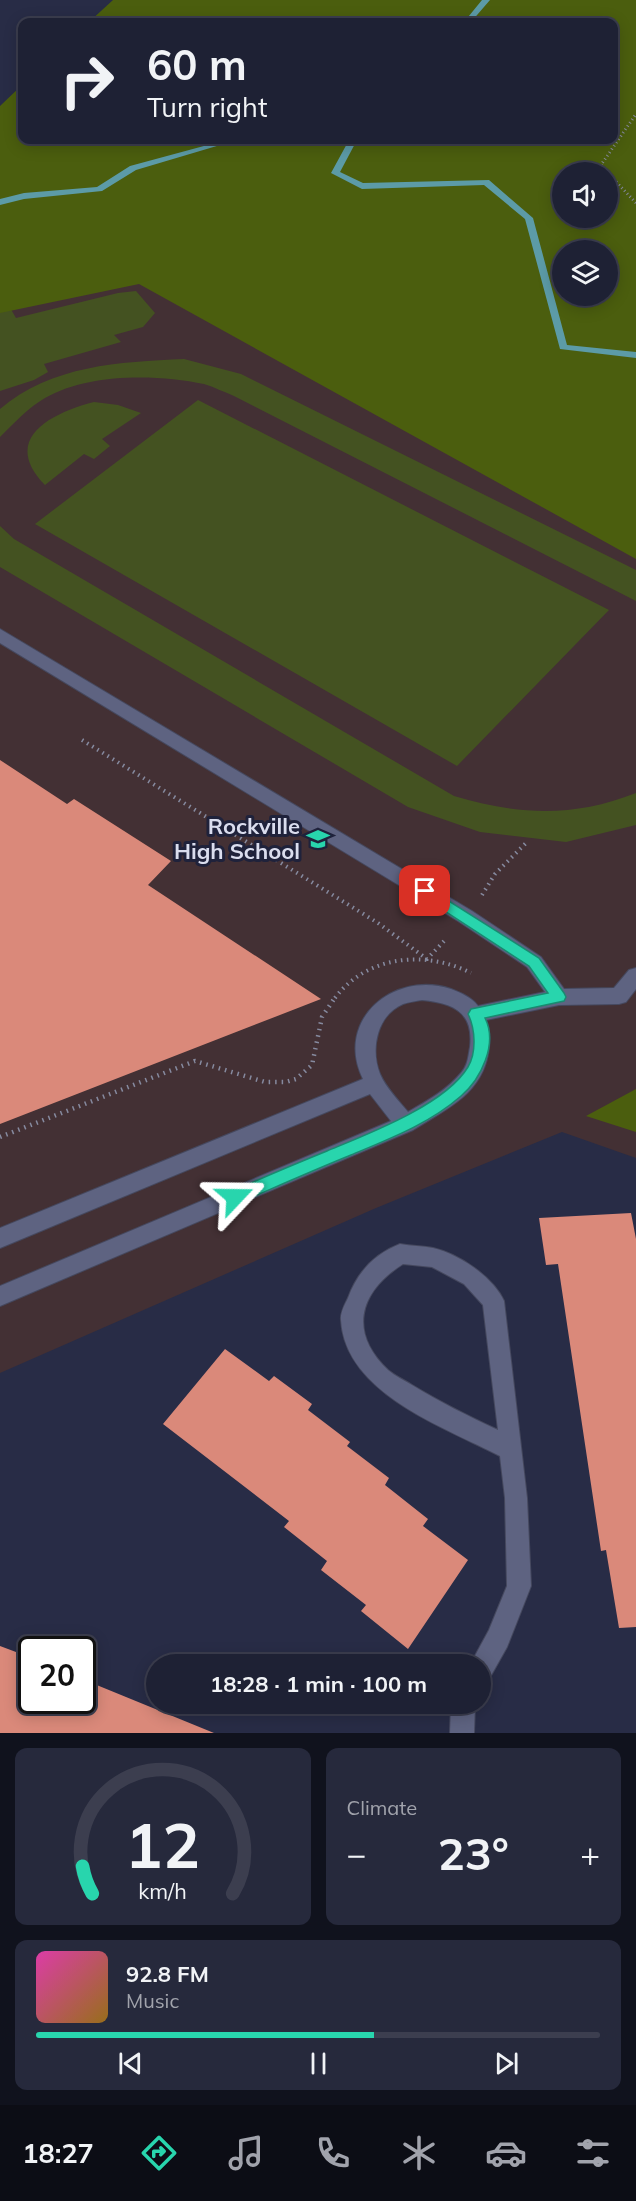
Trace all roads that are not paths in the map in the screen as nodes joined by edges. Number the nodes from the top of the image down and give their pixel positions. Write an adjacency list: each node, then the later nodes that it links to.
1 (0, 635): 3 (street)
2 (636, 976): 4 (street)
3 (559, 997): 4 (street); 5 (street)
4 (627, 998)
5 (476, 1014): 6 (street); 7 (street)
6 (374, 1083): 7 (street); 8 (street)
7 (406, 1125): 9 (street)
8 (0, 1238)
9 (0, 1296)
10 (511, 1449): 10 (street); 11 (street)
11 (489, 1654)
12 (463, 1714): 13 (street)
13 (462, 1733)

